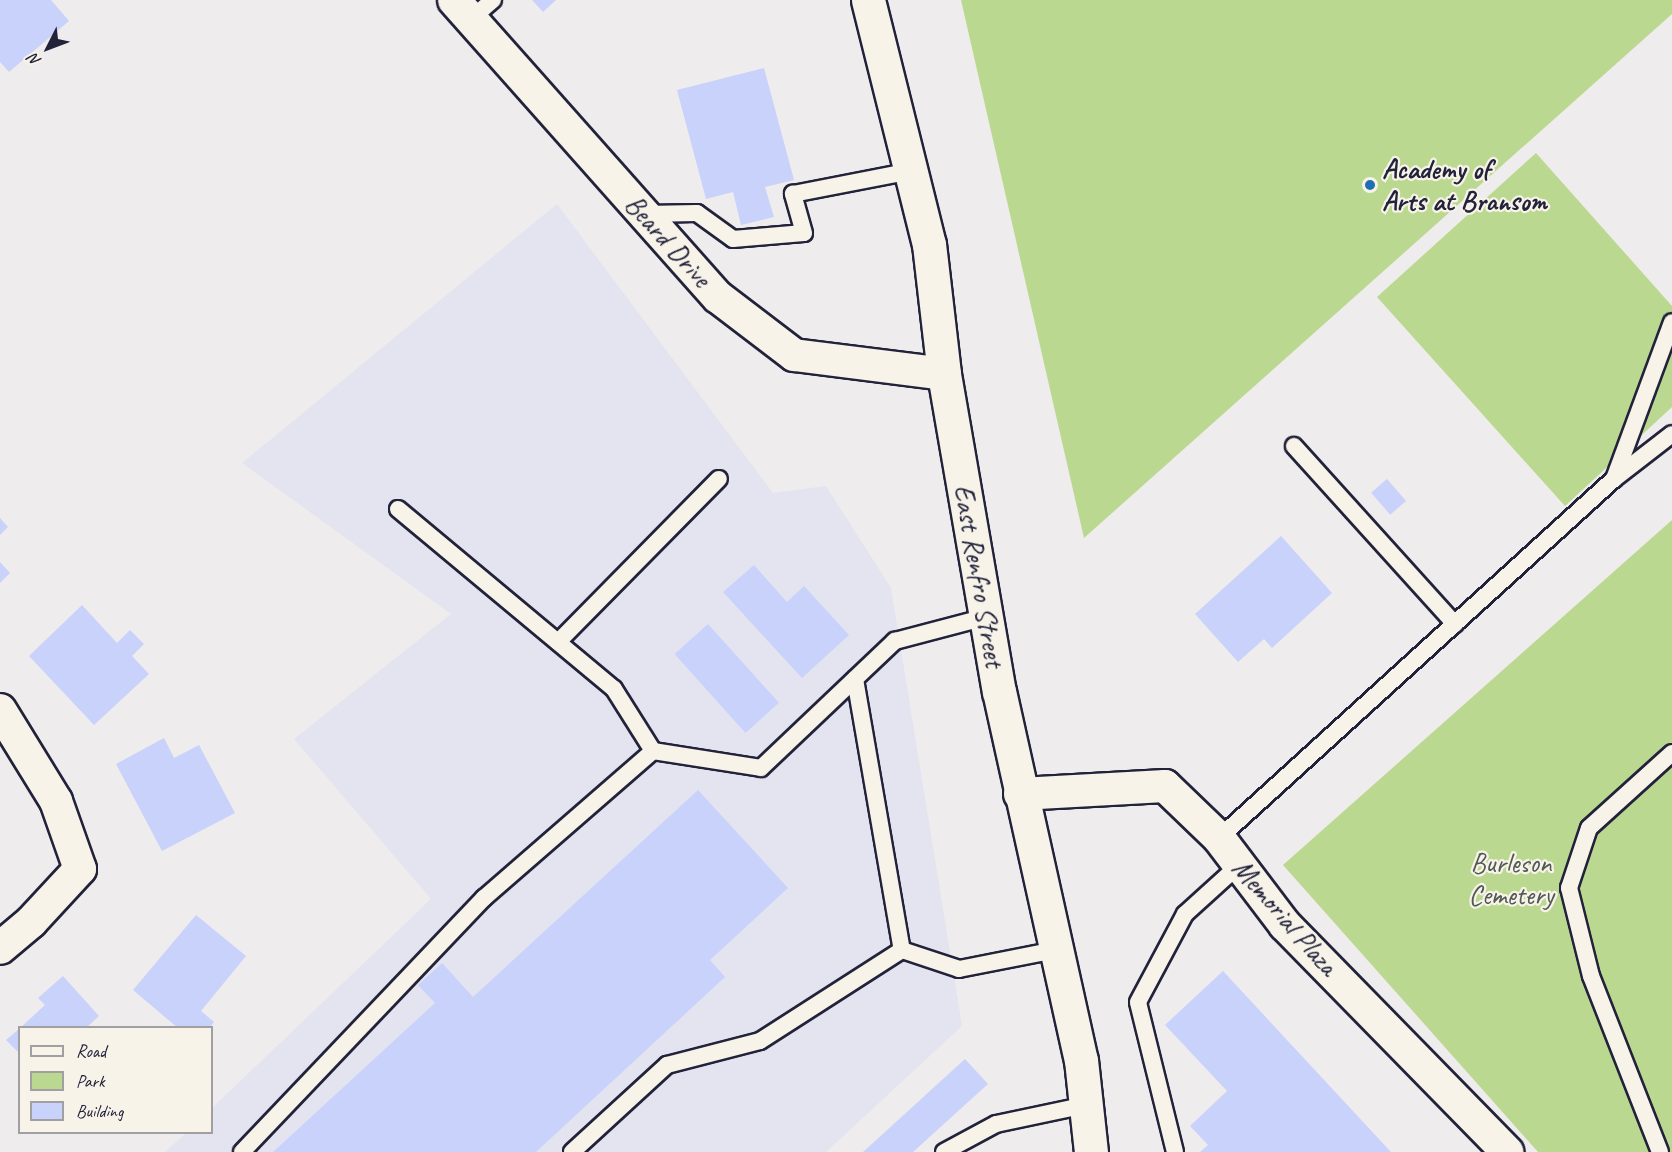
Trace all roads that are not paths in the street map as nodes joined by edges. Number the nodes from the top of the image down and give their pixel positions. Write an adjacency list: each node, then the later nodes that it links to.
1 (868, 0): 3 (main road, East Renfro Street)
2 (473, 6): 4 (street, Beard Drive)
3 (911, 171): 4 (lane); 6 (main road, East Renfro Street)
4 (645, 214): 6 (street, Beard Drive)
5 (1672, 322): 10 (lane)
6 (944, 374): 12 (main road, East Renfro Street)
7 (1672, 434): 10 (lane)
8 (1294, 446): 13 (lane)
9 (718, 479): 14 (lane)
10 (1614, 479): 13 (lane)
11 (398, 509): 14 (lane)
12 (986, 617): 15 (lane); 19 (main road, East Renfro Street)
13 (1455, 624): 20 (lane)
14 (558, 642): 17 (lane)
15 (855, 680): 17 (lane); 23 (lane)
16 (0, 710): 22 (street)
17 (653, 751): 27 (lane)
18 (1672, 753): 33 (lane)
19 (1020, 795): 20 (street, Memorial Plaza); 24 (main road, East Renfro Street)
20 (1219, 838): 21 (street, Memorial Plaza)
21 (1239, 865): 31 (lane); 32 (street, Memorial Plaza)
22 (0, 948)
23 (902, 950): 24 (lane); 28 (lane)
24 (1056, 950): 25 (main road, East Renfro Street)
25 (1086, 1105): 26 (lane); 30 (main road, East Renfro Street)
26 (976, 1144): 29 (lane)
27 (242, 1152)
28 (572, 1152)
29 (944, 1152)
30 (1091, 1152)
31 (1174, 1152)
32 (1507, 1152)
33 (1660, 1152)

